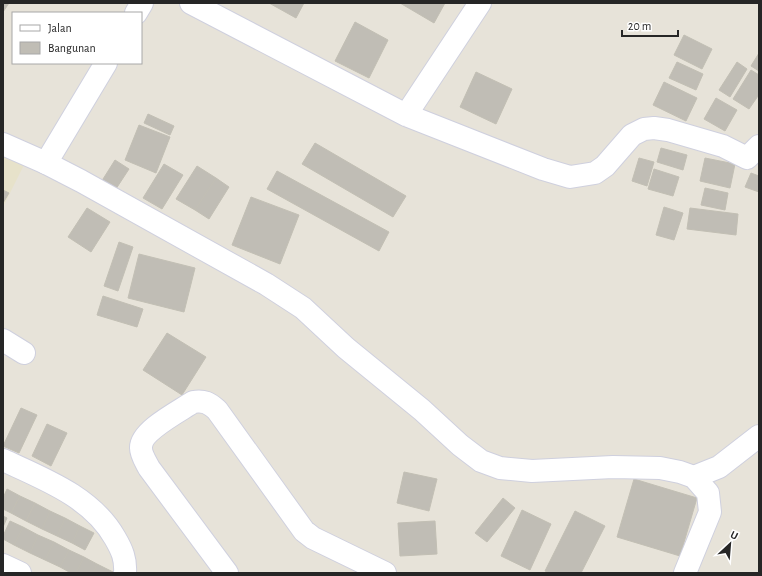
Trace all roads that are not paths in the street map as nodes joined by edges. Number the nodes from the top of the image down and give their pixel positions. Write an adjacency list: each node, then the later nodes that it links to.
1 (142, 3): 4 (street)
2 (191, 3): 6 (street)
3 (480, 3): 6 (street)
4 (137, 12)
5 (105, 64): 9 (street)
6 (406, 115): 8 (street)
7 (3, 144): 9 (street)
8 (755, 155)
9 (46, 163): 14 (street)
10 (3, 340): 11 (street)
11 (24, 353)
12 (759, 436): 14 (street)
13 (3, 460): 17 (street)
14 (694, 477): 20 (street)
15 (3, 565): 16 (street)
16 (20, 573)
17 (125, 573)
18 (227, 573): 19 (street)
19 (385, 573)
20 (685, 573)

